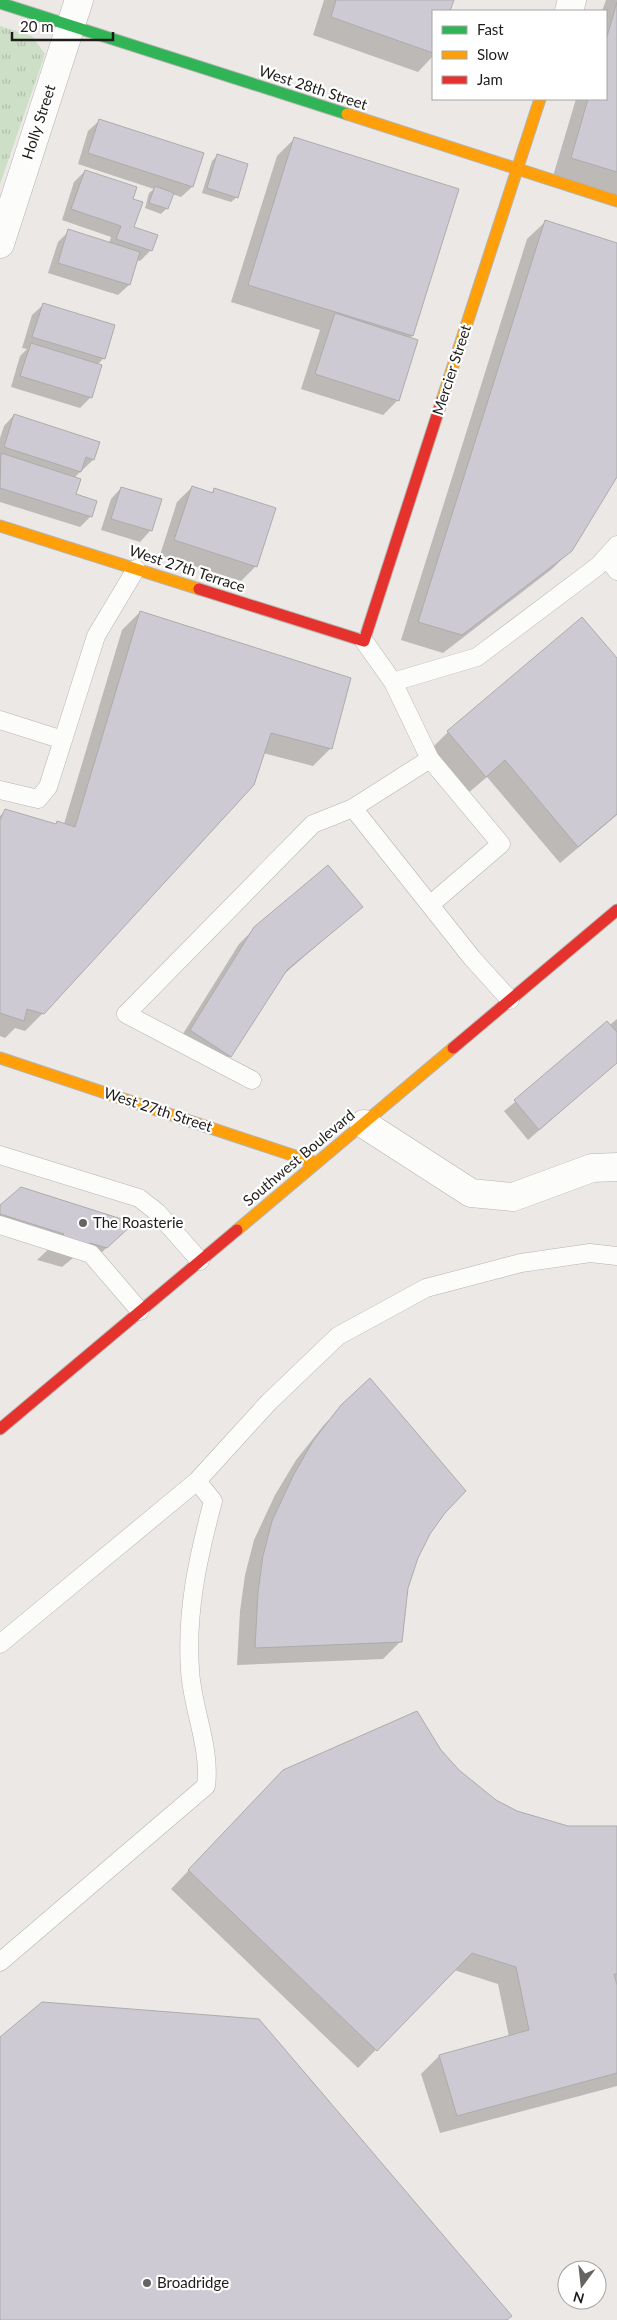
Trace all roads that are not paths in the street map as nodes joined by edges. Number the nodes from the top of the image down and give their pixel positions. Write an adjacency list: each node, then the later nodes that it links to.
1 (79, 0): 3 (street, Holly Street)
2 (0, 3): 3 (street, West 28th Street)
3 (70, 26): 5 (street, West 28th Street); 7 (street, Holly Street)
4 (540, 100): 5 (street, Mercier Street)
5 (517, 169): 6 (street, West 28th Street); 11 (street, Mercier Street)
6 (617, 201)
7 (0, 244)
8 (0, 526): 10 (street, West 27th Terrace)
9 (613, 558): 12 (lane)
10 (136, 569): 11 (street, West 27th Terrace); 14 (lane)
11 (364, 641): 12 (lane)
12 (393, 682): 15 (lane)
13 (0, 720): 14 (lane)
14 (63, 740): 16 (lane)
15 (430, 759): 17 (lane); 18 (lane)
16 (0, 790)
17 (353, 808): 18 (lane); 22 (lane)
18 (431, 904): 20 (lane)
19 (617, 910): 20 (street, Southwest Boulevard)
20 (510, 1000): 23 (street, Southwest Boulevard)
21 (0, 1058): 25 (street, West 27th Street)
22 (252, 1080)
23 (364, 1124): 25 (street, Southwest Boulevard); 26 (street)
24 (0, 1155): 29 (lane)
25 (316, 1163): 29 (street, Southwest Boulevard)
26 (617, 1167)
27 (0, 1225): 30 (lane)
28 (617, 1256): 32 (lane)
29 (200, 1261): 30 (street, Southwest Boulevard)
30 (140, 1311): 31 (street, Southwest Boulevard)
31 (0, 1429)
32 (197, 1481): 33 (lane); 34 (lane)
33 (0, 1644)
34 (0, 1962)

